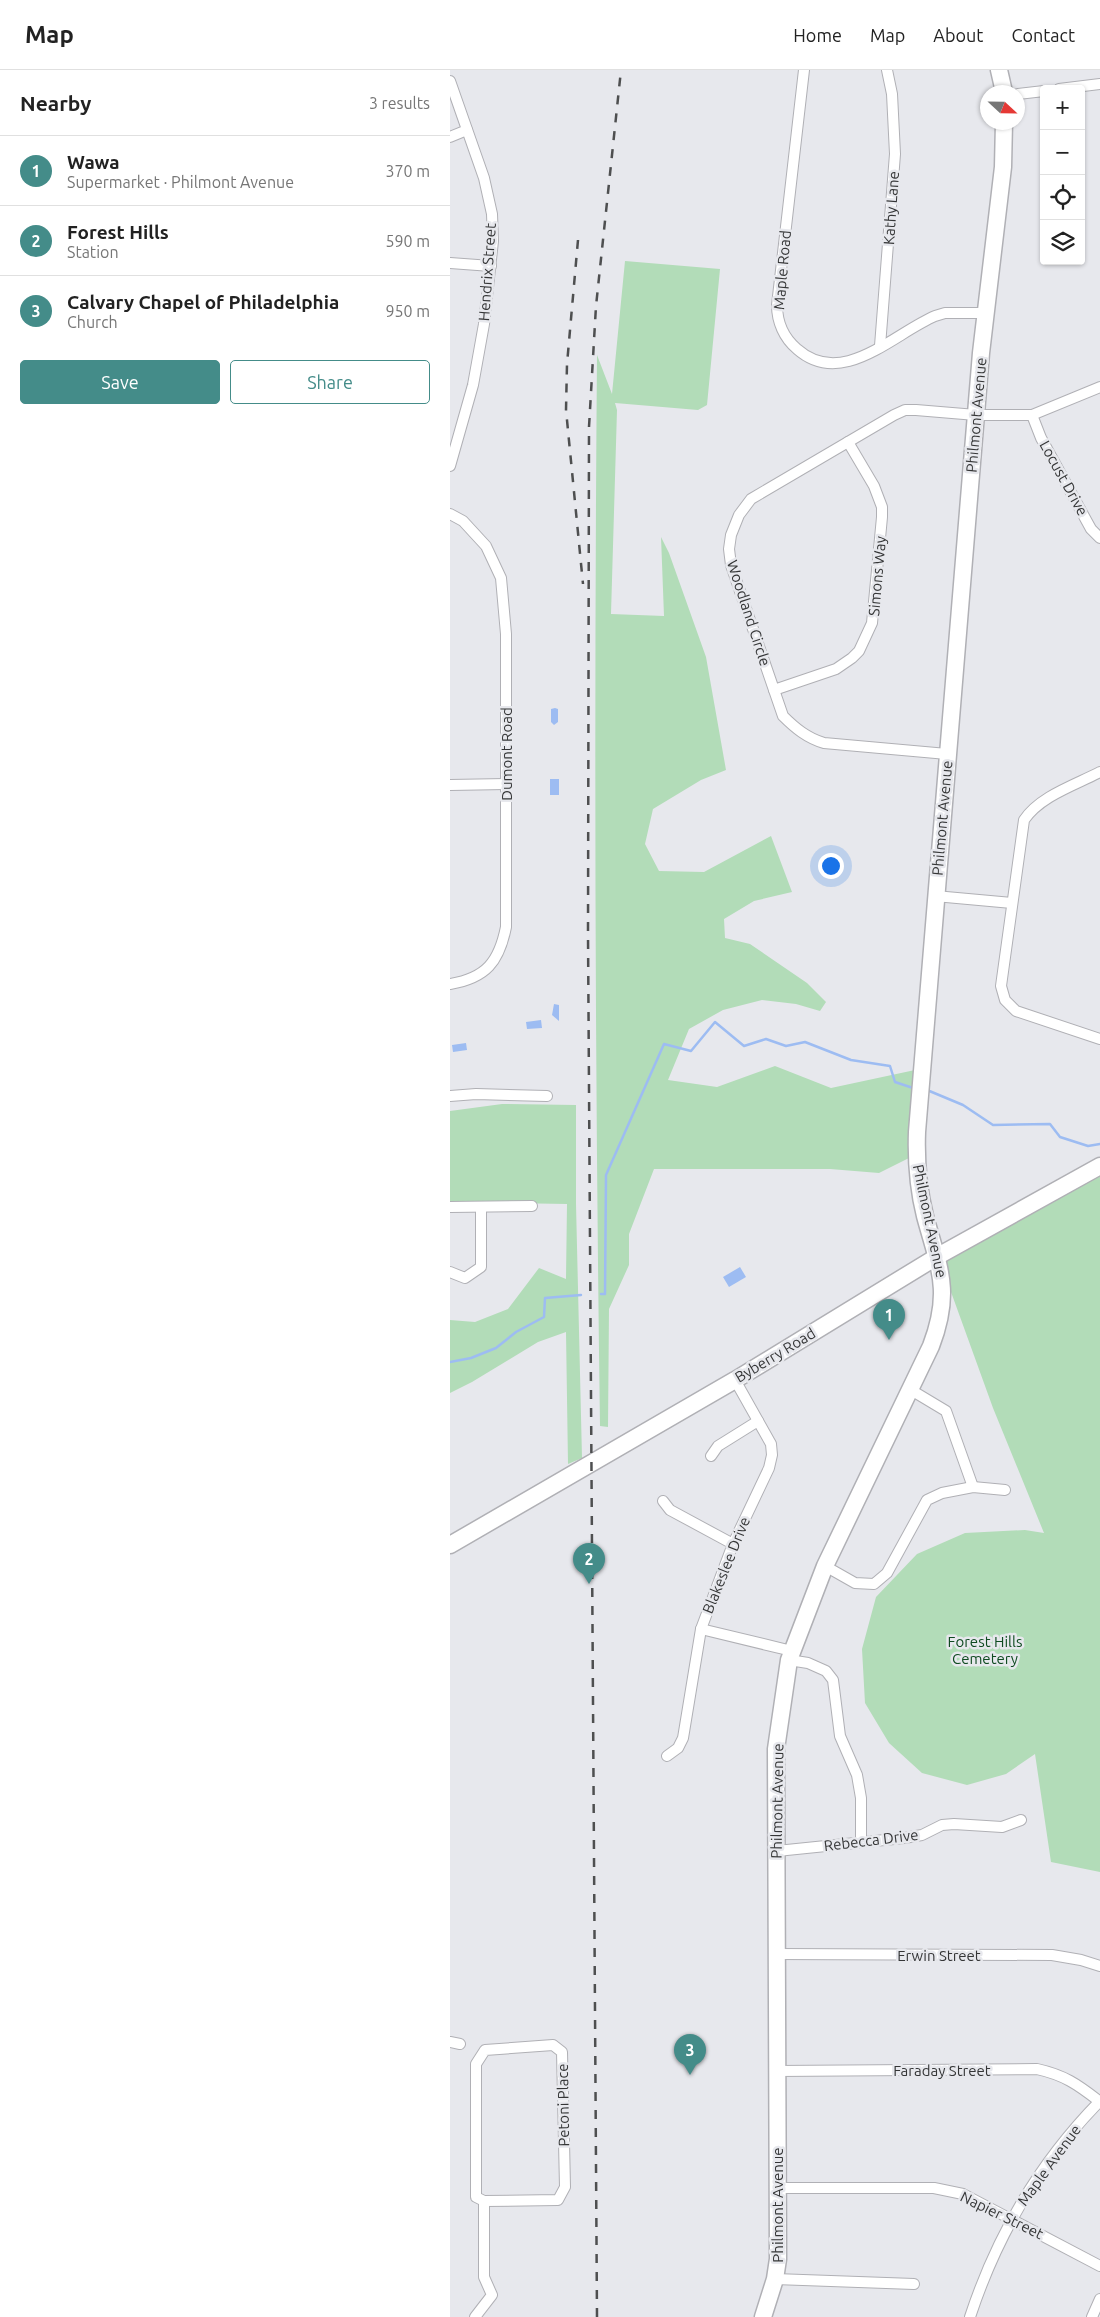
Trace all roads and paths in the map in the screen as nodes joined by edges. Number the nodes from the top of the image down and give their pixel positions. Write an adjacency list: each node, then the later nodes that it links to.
1 (804, 70): 16 (street, Maple Road)
2 (887, 70): 16 (street, Kathy Lane)
3 (999, 70): 6 (main road)
4 (450, 81): 10 (street, Hendrix Street)
5 (1100, 84): 7 (street)
6 (1002, 85)
7 (1085, 86)
8 (1040, 91): 9 (street)
9 (1025, 93)
10 (467, 130): 12 (street); 14 (street, Hendrix Street)
11 (1004, 130): 15 (main road, Philmont Avenue)
12 (450, 137)
13 (450, 263): 14 (street)
14 (491, 266): 21 (street, Hendrix Street)
15 (986, 313): 16 (street, Maple Road); 18 (main road, Philmont Avenue)
16 (880, 346)
17 (1100, 387): 19 (street)
18 (976, 415): 19 (street, Woodland Circle); 20 (street, Woodland Circle); 25 (main road, Philmont Avenue)
19 (1032, 416): 23 (street, Locust Drive)
20 (848, 442): 24 (street, Simons Way); 24 (street, Woodland Circle)
21 (450, 466)
22 (450, 514): 27 (street, Dumont Road)
23 (1100, 538)
24 (774, 690): 25 (street, Woodland Circle)
25 (947, 754): 29 (main road, Philmont Avenue)
26 (1100, 772): 30 (street)
27 (506, 784): 28 (street); 31 (street, Dumont Road)
28 (450, 785)
29 (935, 896): 30 (street); 39 (main road, Philmont Avenue)
30 (1012, 903): 32 (street)
31 (450, 984)
32 (1100, 1039)
33 (450, 1096): 34 (street)
34 (547, 1096)
35 (1100, 1166): 39 (main road, Byberry Road)
36 (532, 1206): 38 (street)
37 (450, 1207): 38 (street)
38 (481, 1207): 40 (street)
39 (938, 1256): 41 (main road, Byberry Road); 42 (main road, Philmont Avenue)
40 (450, 1272)
41 (735, 1380): 43 (street, Blakeslee Drive); 49 (main road, Byberry Road)
42 (911, 1390): 45 (street); 50 (main road, Philmont Avenue)
43 (758, 1421): 44 (street); 48 (street, Blakeslee Drive)
44 (711, 1456)
45 (973, 1487): 46 (street); 50 (street)
46 (1005, 1490)
47 (663, 1501): 48 (street)
48 (734, 1544): 51 (street, Blakeslee Drive)
49 (450, 1545)
50 (825, 1566): 52 (main road, Philmont Avenue)
51 (700, 1629): 52 (street); 53 (street, Blakeslee Drive)
52 (790, 1656): 55 (street); 56 (main road, Philmont Avenue)
53 (667, 1756)
54 (1021, 1820): 55 (street, Rebecca Drive)
55 (861, 1842): 56 (street, Rebecca Drive)
56 (777, 1851): 57 (main road, Philmont Avenue)
57 (776, 1954): 58 (street, Erwin Street); 59 (main road, Philmont Avenue)
58 (1100, 1966)
59 (776, 2071): 60 (street, Faraday Street); 61 (main road, Philmont Avenue)
60 (1100, 2101): 63 (street, Maple Avenue)
61 (778, 2188): 63 (street, Napier Street); 65 (main road, Philmont Avenue)
62 (484, 2201): 62 (street, Petoni Place); 68 (street, Petoni Place)
63 (1011, 2218): 64 (street, Napier Street); 70 (street, Maple Avenue)
64 (1100, 2266)
65 (775, 2279): 66 (street); 69 (main road, Philmont Avenue)
66 (914, 2284)
67 (1100, 2299): 71 (street)
68 (475, 2317)
69 (763, 2317)
70 (970, 2317)
71 (1092, 2317)

